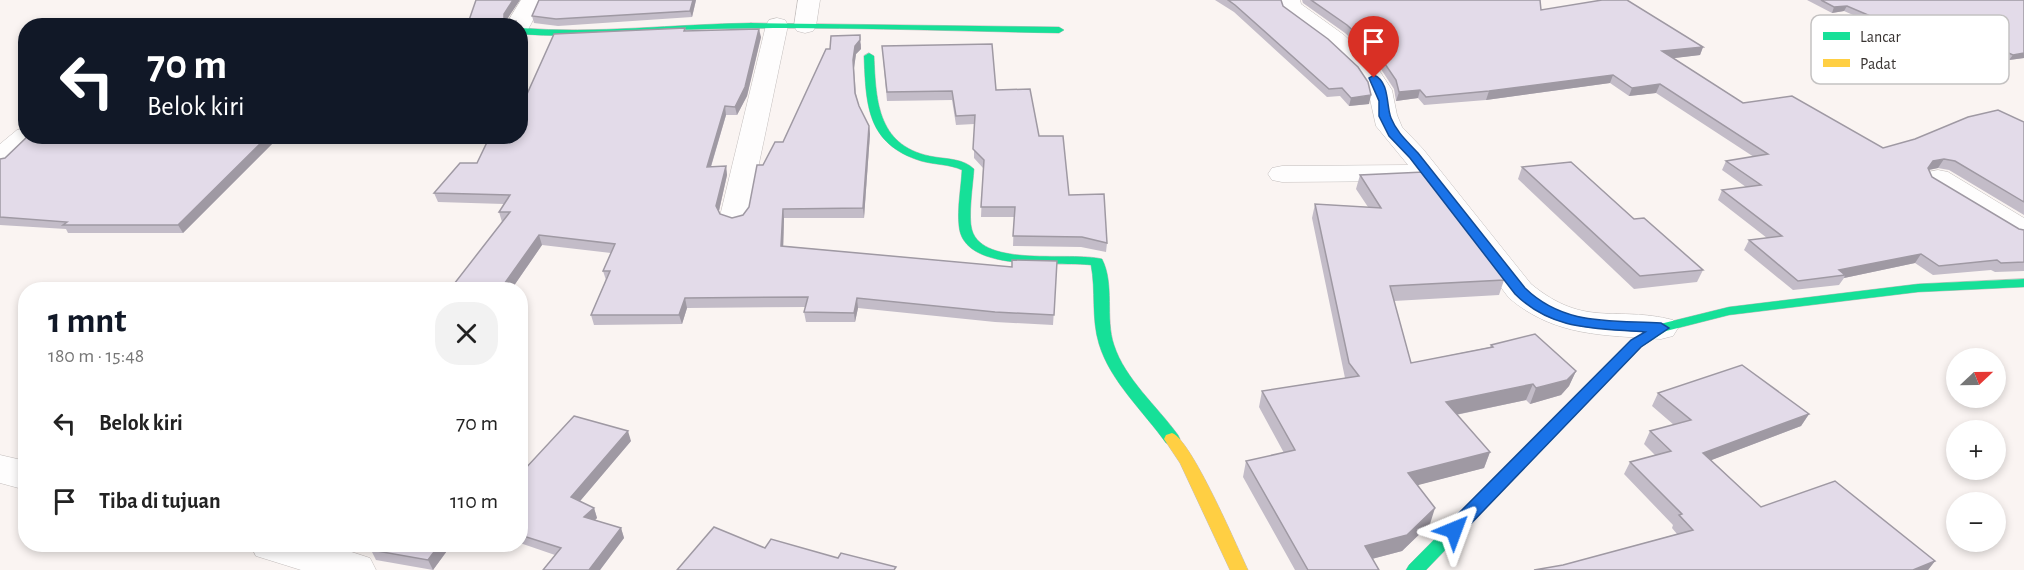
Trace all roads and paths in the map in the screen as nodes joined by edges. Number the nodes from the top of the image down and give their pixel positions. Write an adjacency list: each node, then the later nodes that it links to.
1 (532, 0): 4 (street)
2 (809, 0): 6 (street)
3 (1288, 0): 12 (street)
4 (521, 18)
5 (777, 26): 6 (street); 8 (street); 15 (street)
6 (805, 26): 7 (street)
7 (1059, 30)
8 (528, 32)
9 (869, 56): 23 (street)
10 (18, 143): 11 (street)
11 (0, 158)
12 (1426, 173): 13 (street); 18 (street)
13 (1282, 174)
14 (1938, 178): 16 (street)
15 (734, 216)
16 (2024, 230)
17 (2024, 283): 18 (street)
18 (1661, 328): 24 (street)
19 (0, 469): 20 (street)
20 (18, 474)
21 (296, 552): 22 (street)
22 (355, 570)
23 (1239, 570)
24 (1415, 570)

